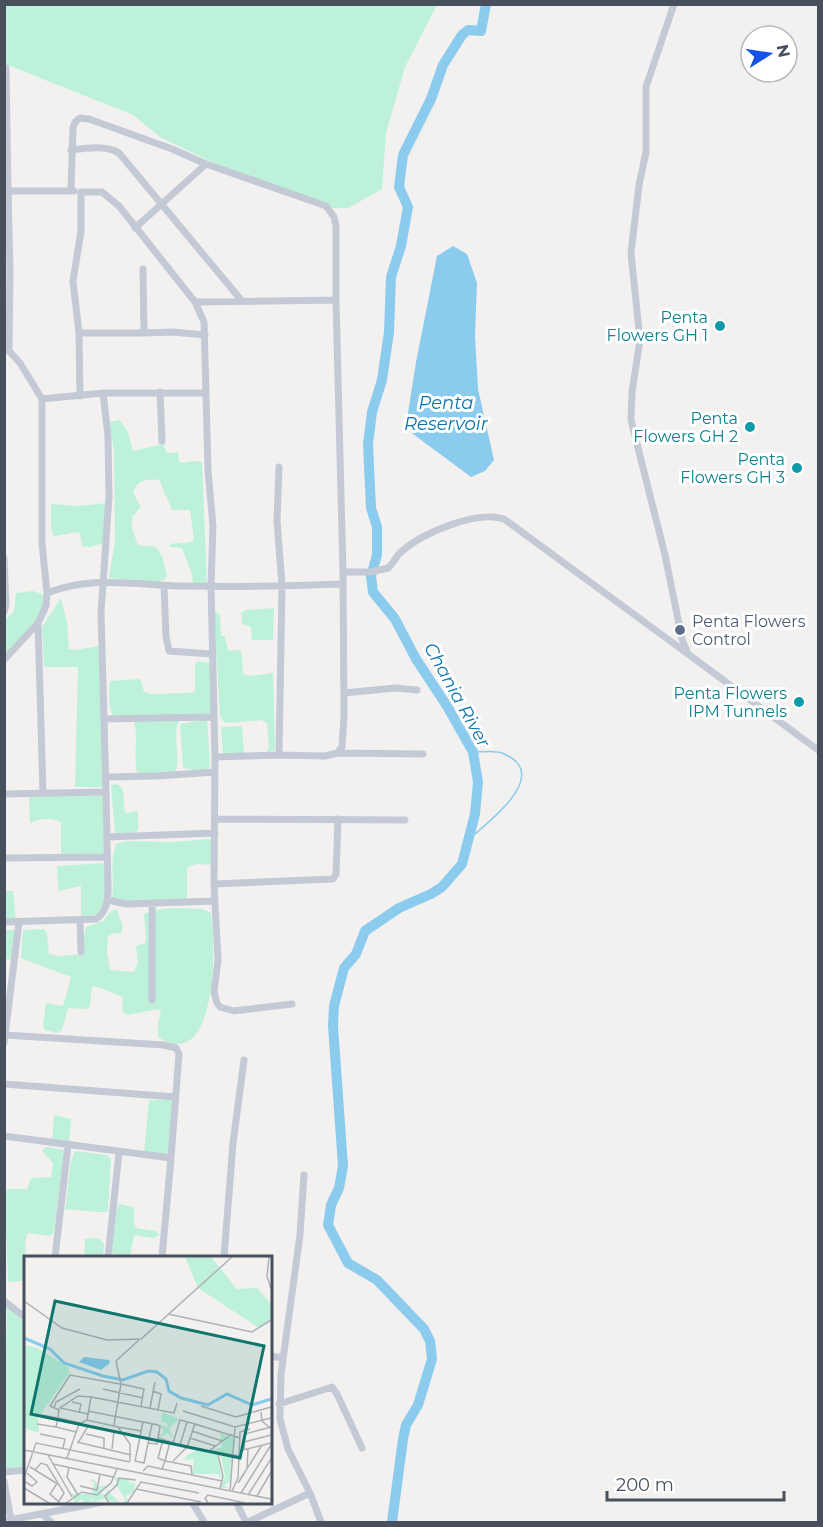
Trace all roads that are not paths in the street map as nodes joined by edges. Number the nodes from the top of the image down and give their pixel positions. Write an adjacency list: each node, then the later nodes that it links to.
1 (674, 4): 36 (street)
2 (6, 68): 6 (street)
3 (71, 150): 4 (street); 5 (street); 8 (street)
4 (206, 164): 8 (street); 11 (street)
5 (71, 190): 6 (street); 7 (street)
6 (6, 191): 17 (street)
7 (81, 192): 9 (street); 14 (street)
8 (161, 204): 9 (street); 12 (street)
9 (135, 228): 13 (street)
10 (143, 270): 15 (street)
11 (336, 300): 12 (street); 26 (street)
12 (242, 301): 13 (street)
13 (195, 302): 16 (street)
14 (79, 333): 15 (street); 21 (street)
15 (144, 333): 16 (street)
16 (205, 335): 20 (street)
17 (7, 350): 22 (street)
18 (160, 392): 19 (street); 20 (street); 23 (street)
19 (103, 393): 21 (street); 27 (street)
20 (206, 393): 31 (street)
21 (80, 396): 22 (street)
22 (42, 399): 32 (street)
23 (162, 441)
24 (279, 467): 30 (street)
25 (4, 558): 33 (street)
26 (343, 572): 28 (street); 36 (street)
27 (103, 582): 29 (street); 32 (street); 41 (street)
28 (343, 584): 30 (street); 39 (street)
29 (164, 585): 31 (street); 35 (street)
30 (282, 585): 31 (street); 45 (street)
31 (211, 586): 35 (street)
32 (47, 592): 34 (street)
33 (4, 612)
34 (38, 622): 37 (street); 50 (street)
35 (212, 654): 40 (street)
36 (688, 654): 42 (street)
37 (4, 660)
38 (417, 690): 39 (street)
39 (344, 693): 43 (street)
40 (213, 717): 41 (street); 46 (street)
41 (104, 719): 48 (street)
42 (819, 750)
43 (337, 753): 44 (street); 45 (street)
44 (423, 754)
45 (279, 755): 46 (street)
46 (215, 757): 47 (street)
47 (215, 772): 48 (street); 52 (street)
48 (106, 777): 49 (street)
49 (106, 792): 50 (street); 56 (street)
50 (43, 793): 51 (street)
51 (4, 794)
52 (215, 819): 53 (street); 55 (street)
53 (338, 819): 54 (street); 59 (street)
54 (405, 820)
55 (215, 833): 56 (street); 59 (street)
56 (107, 837): 57 (street)
57 (106, 857): 58 (street); 60 (street)
58 (4, 858)
59 (214, 884): 61 (street)
60 (108, 900): 62 (street); 63 (street)
61 (215, 901): 62 (street); 69 (street)
62 (152, 904): 68 (street)
63 (80, 920): 65 (street); 66 (street)
64 (4, 922): 65 (street)
65 (19, 922): 67 (street)
66 (81, 952)
67 (9, 962): 70 (street)
68 (152, 1000)
69 (292, 1004)
70 (6, 1010): 71 (street)
71 (5, 1035): 72 (street); 75 (street)
72 (4, 1043)
73 (244, 1060): 84 (street)
74 (4, 1084): 75 (street)
75 (175, 1097): 79 (street)
76 (4, 1136): 77 (street)
77 (68, 1145): 78 (street); 81 (street)
78 (119, 1152): 79 (street); 82 (street)
79 (171, 1158): 83 (street)
80 (304, 1175): 88 (street)
81 (55, 1256)
82 (108, 1256)
83 (162, 1256)
84 (224, 1256)
85 (4, 1300): 86 (street)
86 (24, 1316)
87 (272, 1356): 88 (street)
88 (283, 1358): 89 (street)
89 (279, 1404): 90 (street); 94 (street)
90 (362, 1448)
91 (24, 1470): 92 (street)
92 (4, 1472)
93 (4, 1481): 99 (street)
94 (310, 1493): 102 (street); 103 (street)
95 (98, 1503): 98 (street)
96 (193, 1503): 101 (street)
97 (237, 1503): 102 (street)
98 (42, 1514): 99 (street); 100 (street)
99 (8, 1521)
100 (51, 1522)
101 (204, 1522)
102 (247, 1522)
103 (321, 1522)

